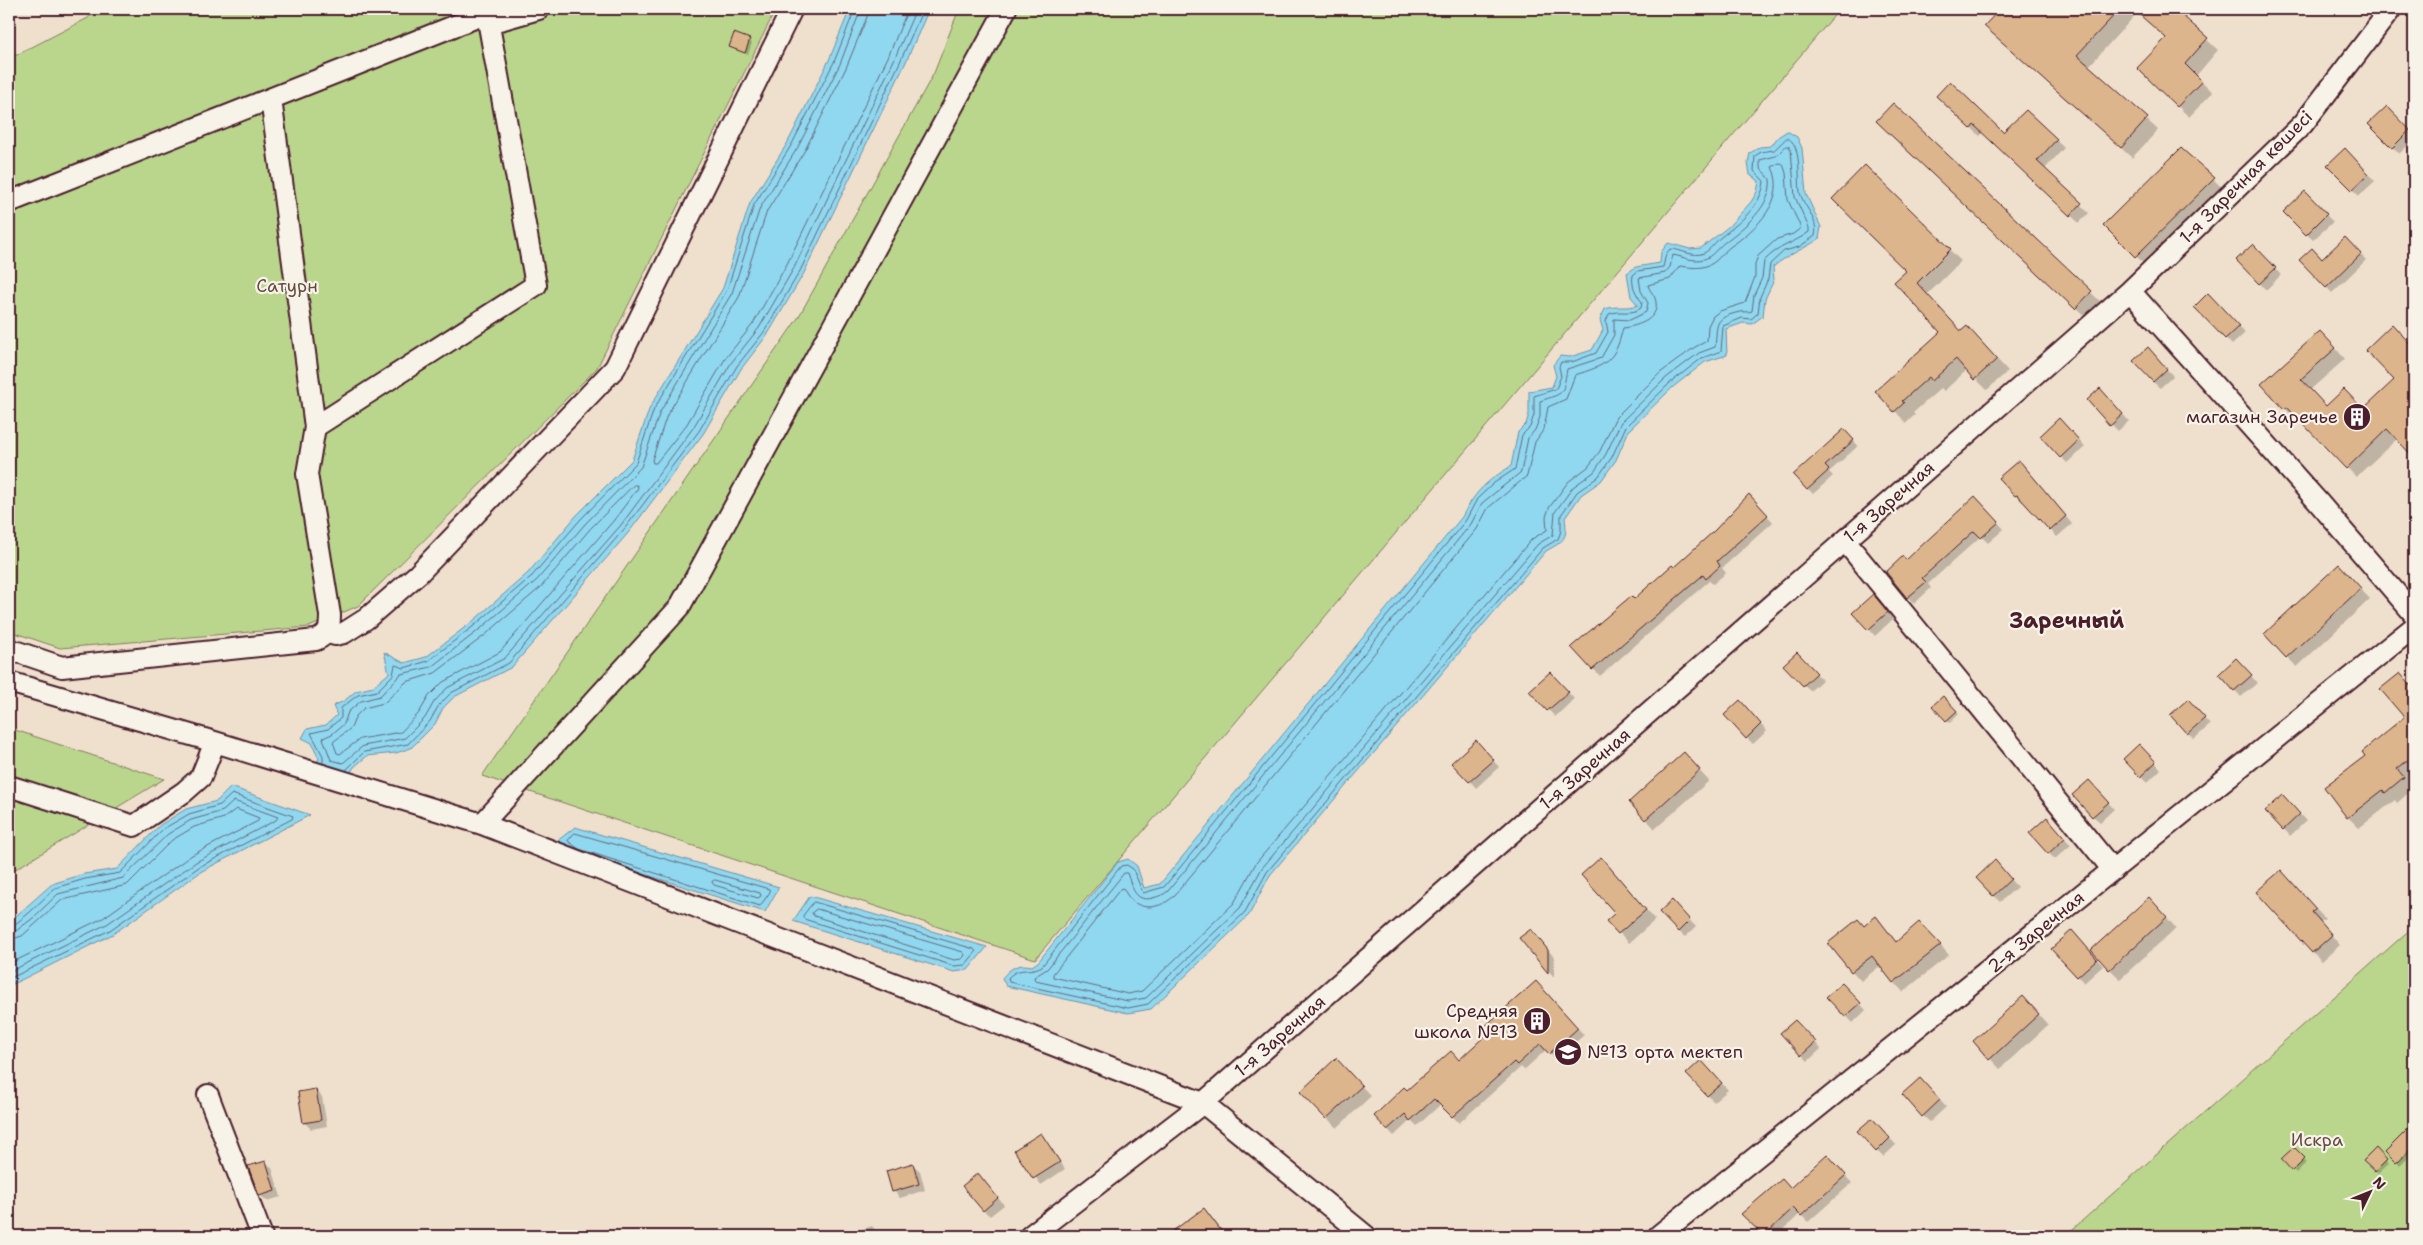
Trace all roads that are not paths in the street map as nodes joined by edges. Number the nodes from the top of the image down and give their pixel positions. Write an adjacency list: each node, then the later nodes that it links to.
1 (539, 9): 5 (street)
2 (792, 9): 13 (street)
3 (1006, 9): 18 (street)
4 (2391, 9): 8 (street, 1-я Заречная көшесі)
5 (488, 14): 6 (street); 9 (street)
6 (271, 99): 7 (street); 9 (street)
7 (9, 202)
8 (2130, 291): 10 (street, 1-я Заречная); 11 (street)
9 (315, 427): 13 (street)
10 (1845, 540): 19 (street); 21 (street, 1-я Заречная)
11 (2414, 614)
12 (2414, 628): 19 (street, 2-я Заречная)
13 (328, 632): 14 (street)
14 (9, 649)
15 (9, 682): 16 (street)
16 (216, 742): 17 (street); 18 (street)
17 (9, 786)
18 (482, 824): 21 (street)
19 (2113, 870): 25 (street, 2-я Заречная)
20 (208, 1095): 22 (street)
21 (1203, 1103): 23 (street, 1-я Заречная); 24 (street)
22 (262, 1236)
23 (1030, 1236)
24 (1366, 1236)
25 (1658, 1236)

